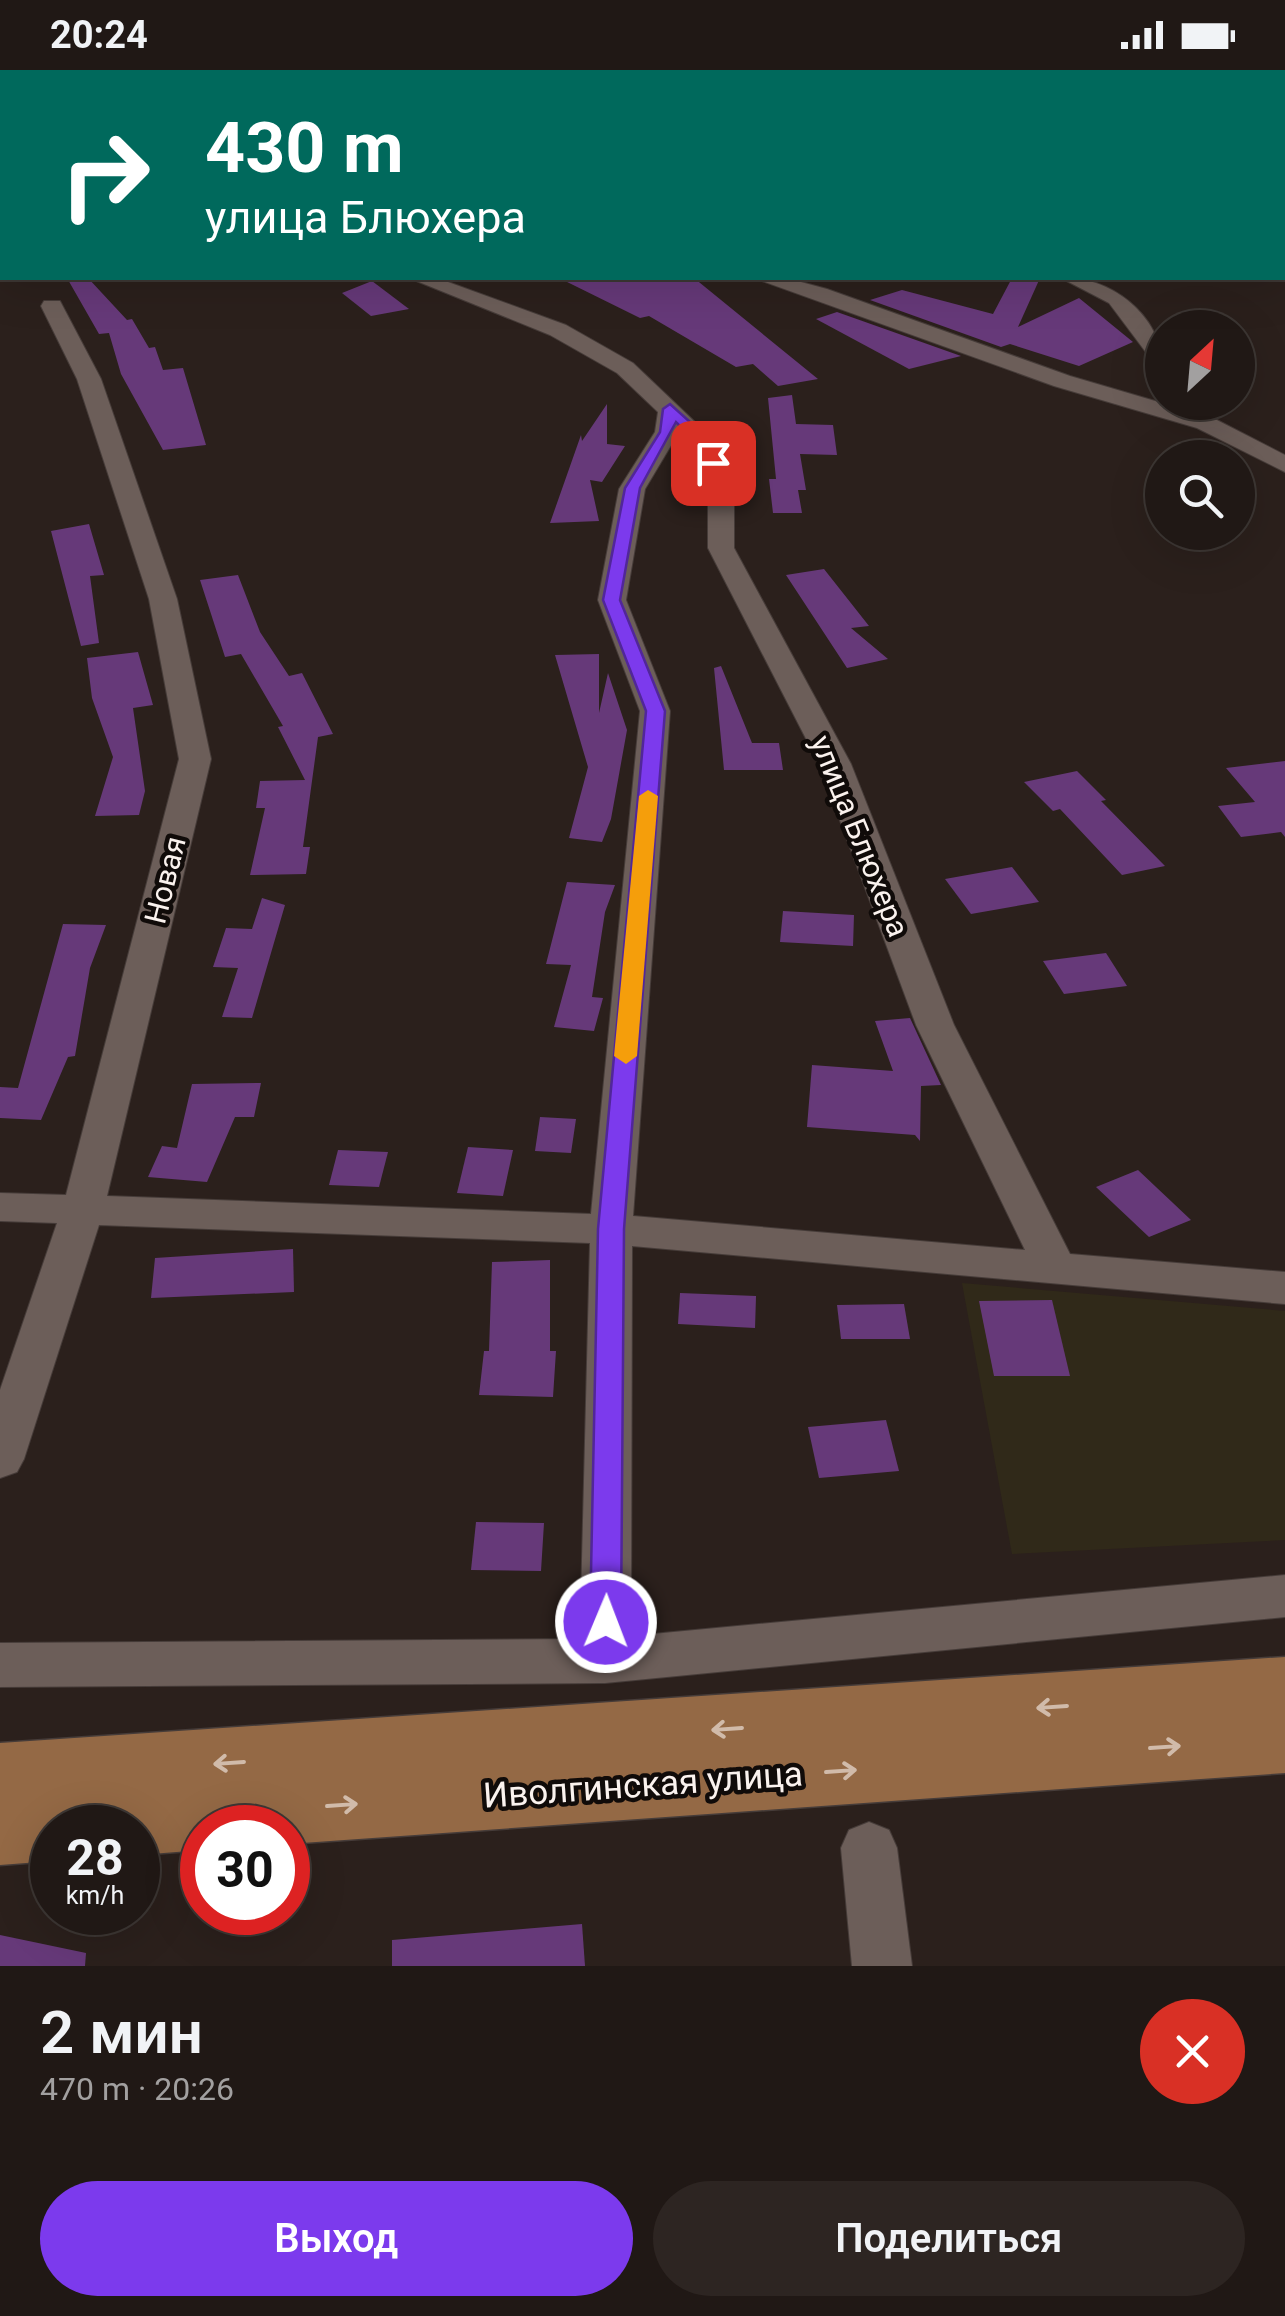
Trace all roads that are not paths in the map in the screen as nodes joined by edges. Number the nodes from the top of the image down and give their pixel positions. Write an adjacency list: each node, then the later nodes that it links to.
1 (425, 280): 7 (street, улица Блюхера)
2 (771, 280): 6 (street)
3 (1076, 280): 5 (street)
4 (52, 306): 11 (street, Новая)
5 (1145, 336)
6 (1145, 400)
7 (670, 409): 12 (street); 13 (street, улица Блюхера)
8 (1211, 420): 9 (street)
9 (1285, 465)
10 (0, 1207): 11 (street)
11 (83, 1210): 12 (street); 15 (street, Новая)
12 (611, 1229): 13 (street); 17 (street)
13 (1057, 1271): 14 (street)
14 (1285, 1288)
15 (0, 1459)
16 (1285, 1596): 17 (street)
17 (605, 1661): 18 (street)
18 (0, 1666)
19 (1285, 1691): 21 (main road, Иволгинская улица, one-way to 21)
20 (1285, 1738): 22 (main road, Иволгинская улица, one-way to 20)
21 (0, 1779)
22 (0, 1827)
23 (869, 1848): 24 (street)
24 (882, 1966)

